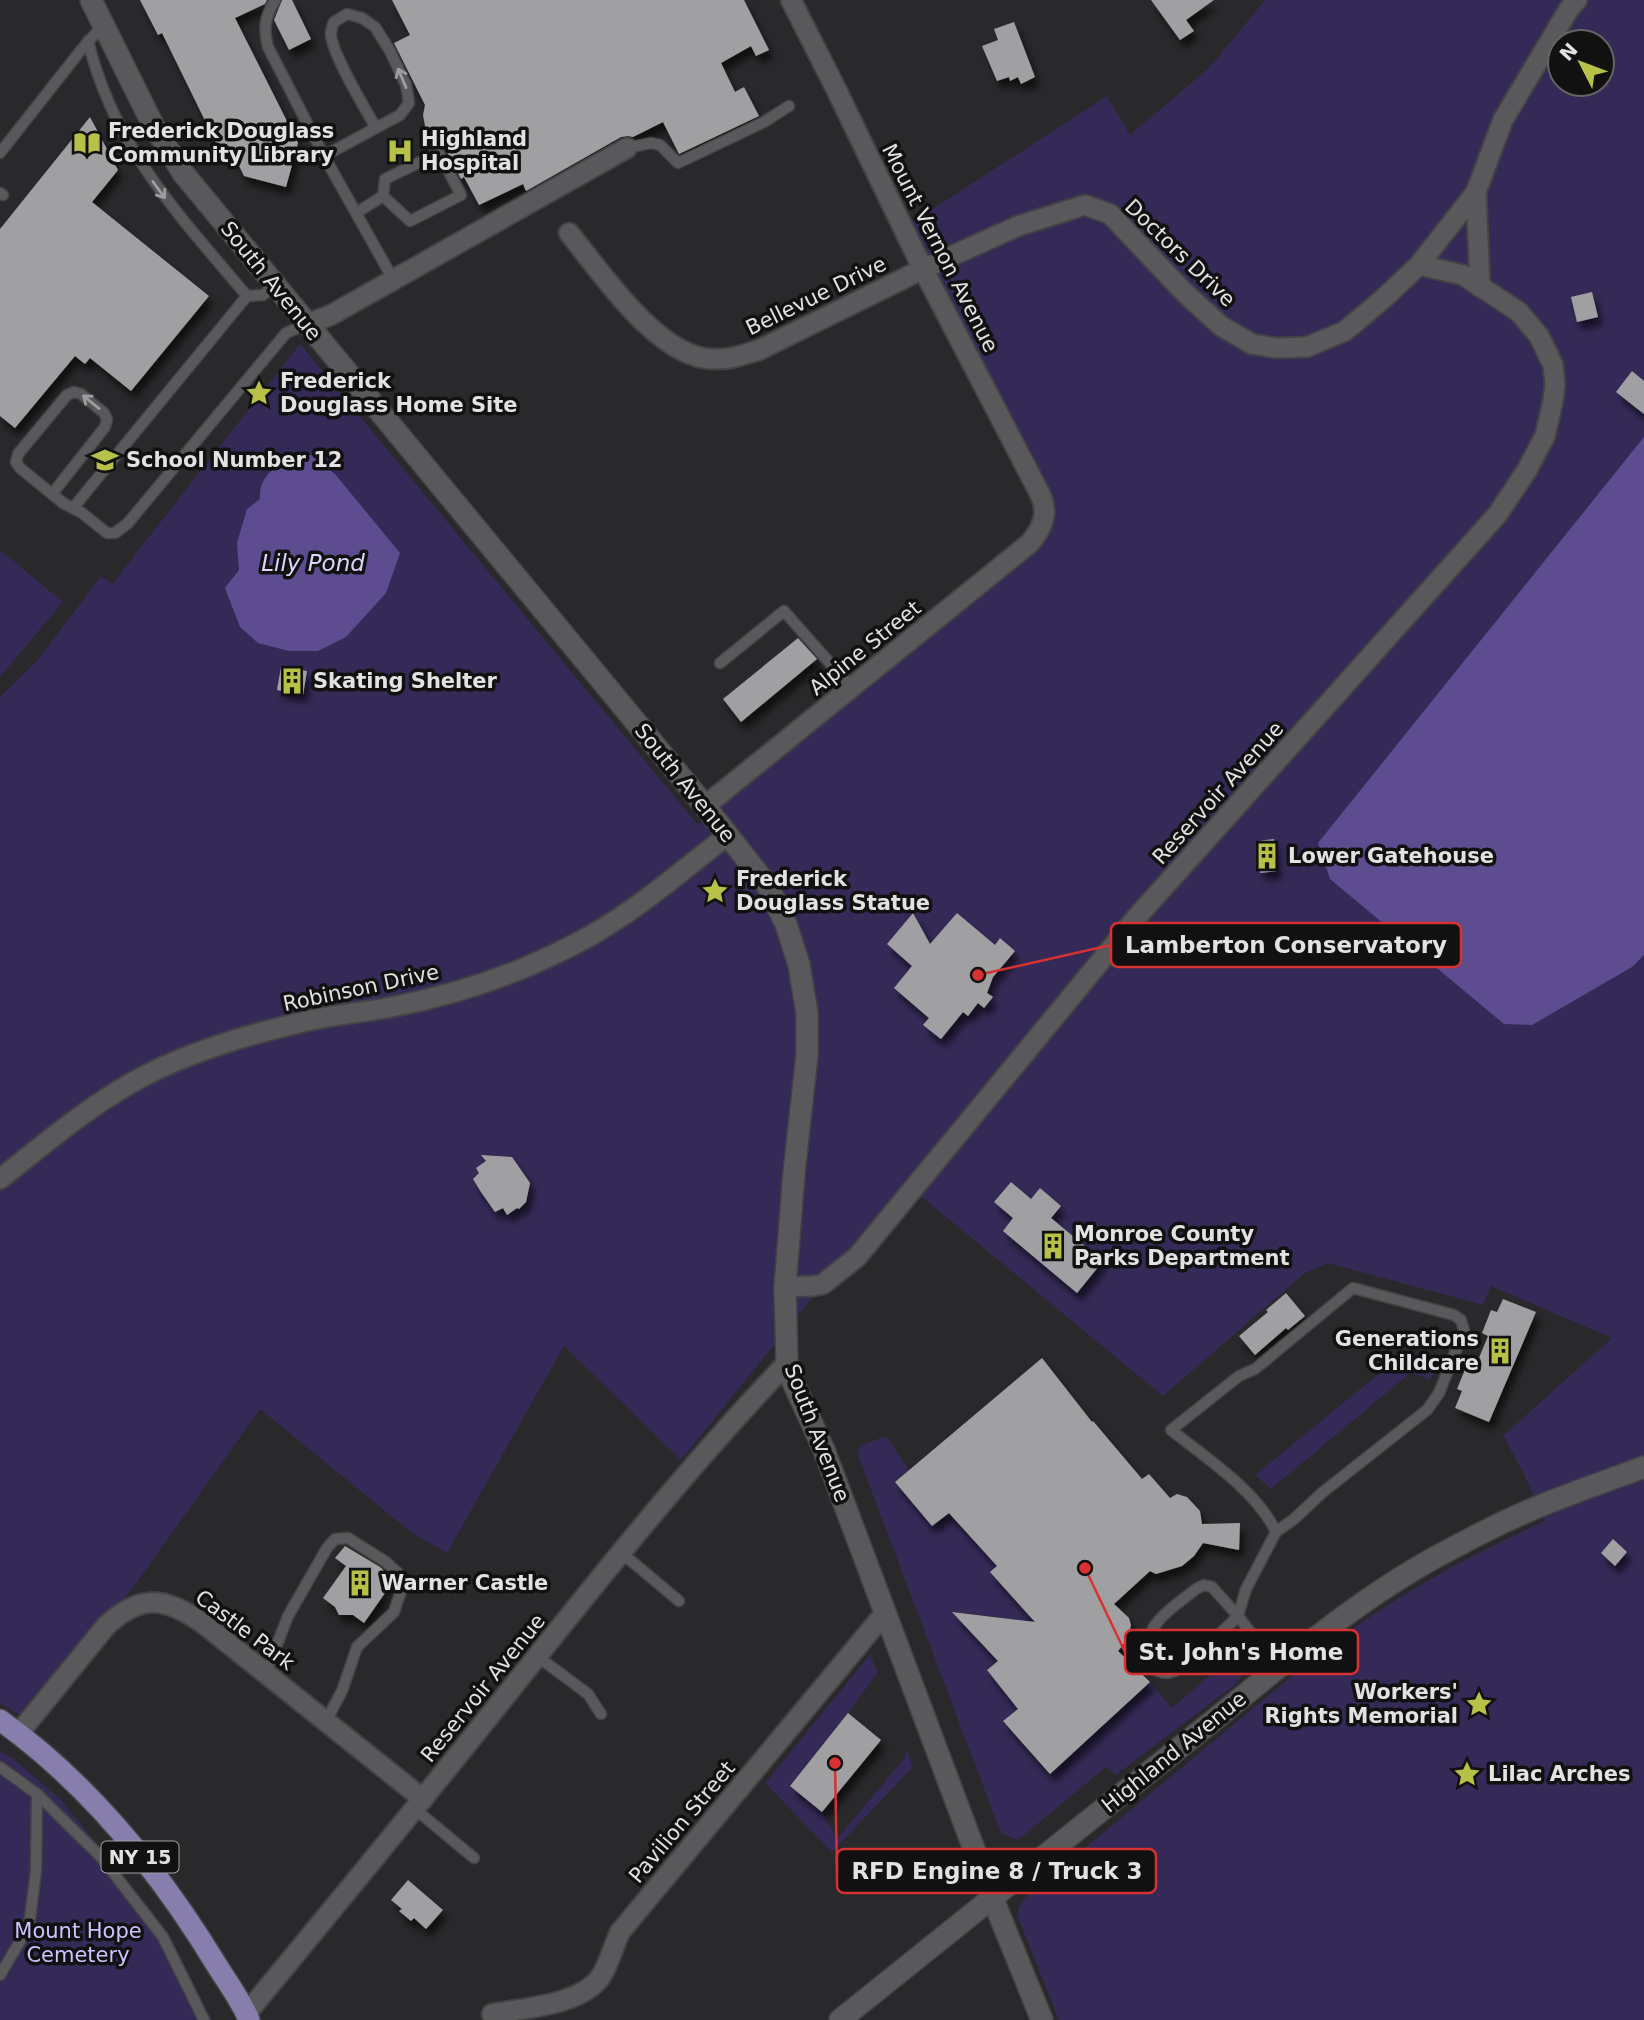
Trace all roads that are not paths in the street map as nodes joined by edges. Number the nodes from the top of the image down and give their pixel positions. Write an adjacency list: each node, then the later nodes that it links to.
1 (91, 0): 5 (main road, South Avenue)
2 (275, 0): 11 (lane)
3 (790, 0): 17 (street, Mount Vernon Avenue)
4 (1577, 0): 12 (street)
5 (104, 25): 6 (lane); 19 (main road, South Avenue)
6 (88, 41): 10 (lane); 21 (lane, one-way to 21)
7 (789, 106): 9 (lane)
8 (376, 128): 8 (lane, one-way to 8); 11 (lane)
9 (627, 148): 18 (street)
10 (0, 153)
11 (324, 156): 14 (lane)
12 (1476, 192): 16 (street, Doctors Drive); 20 (street)
13 (383, 196): 13 (lane); 14 (lane)
14 (356, 214): 18 (lane)
15 (569, 233): 17 (street, Bellevue Drive)
16 (1419, 265): 17 (street, Doctors Drive); 20 (street, Reservoir Avenue)
17 (923, 269): 25 (street, Mount Vernon Avenue)
18 (393, 279): 22 (street)
19 (276, 285): 21 (lane); 22 (main road, South Avenue)
20 (1480, 287): 31 (street, Reservoir Avenue)
21 (247, 296): 24 (lane)
22 (307, 324): 24 (lane); 28 (main road, South Avenue)
23 (52, 494): 23 (lane, one-way to 23); 24 (lane)
24 (73, 508)
25 (1045, 517): 27 (street, Alpine Street)
26 (720, 663): 27 (lane)
27 (852, 688): 28 (street, Alpine Street)
28 (705, 806): 29 (main road, South Avenue)
29 (728, 835): 30 (street, Robinson Drive); 31 (main road, South Avenue)
30 (0, 1179)
31 (785, 1287): 32 (main road, South Avenue)
32 (787, 1363): 35 (street, Reservoir Avenue); 37 (main road, South Avenue)
33 (1644, 1467): 40 (main road, Highland Avenue)
34 (1276, 1532): 34 (lane); 38 (lane)
35 (616, 1558): 36 (lane); 39 (street, Reservoir Avenue)
36 (680, 1601)
37 (885, 1613): 50 (main road, South Avenue); 52 (street, Pavilion Street)
38 (1238, 1615): 38 (lane); 40 (lane)
39 (537, 1656): 42 (lane); 48 (street, Reservoir Avenue)
40 (1278, 1669): 50 (main road, Highland Avenue)
41 (266, 1673): 44 (street, Castle Park); 44 (lane); 45 (street, Castle Park)
42 (601, 1714)
43 (0, 1720): 45 (main road, NY 15)
44 (326, 1721): 48 (street, Castle Park)
45 (19, 1733): 53 (main road, NY 15)
46 (0, 1767): 47 (lane)
47 (37, 1794): 51 (lane); 55 (lane)
48 (419, 1804): 49 (lane); 53 (street, Reservoir Avenue)
49 (474, 1858)
50 (992, 1897): 54 (main road, Highland Avenue); 56 (main road, South Avenue)
51 (0, 1975)
52 (492, 2014)
53 (247, 2017)
54 (846, 2018)
55 (204, 2020)
56 (1042, 2020)

